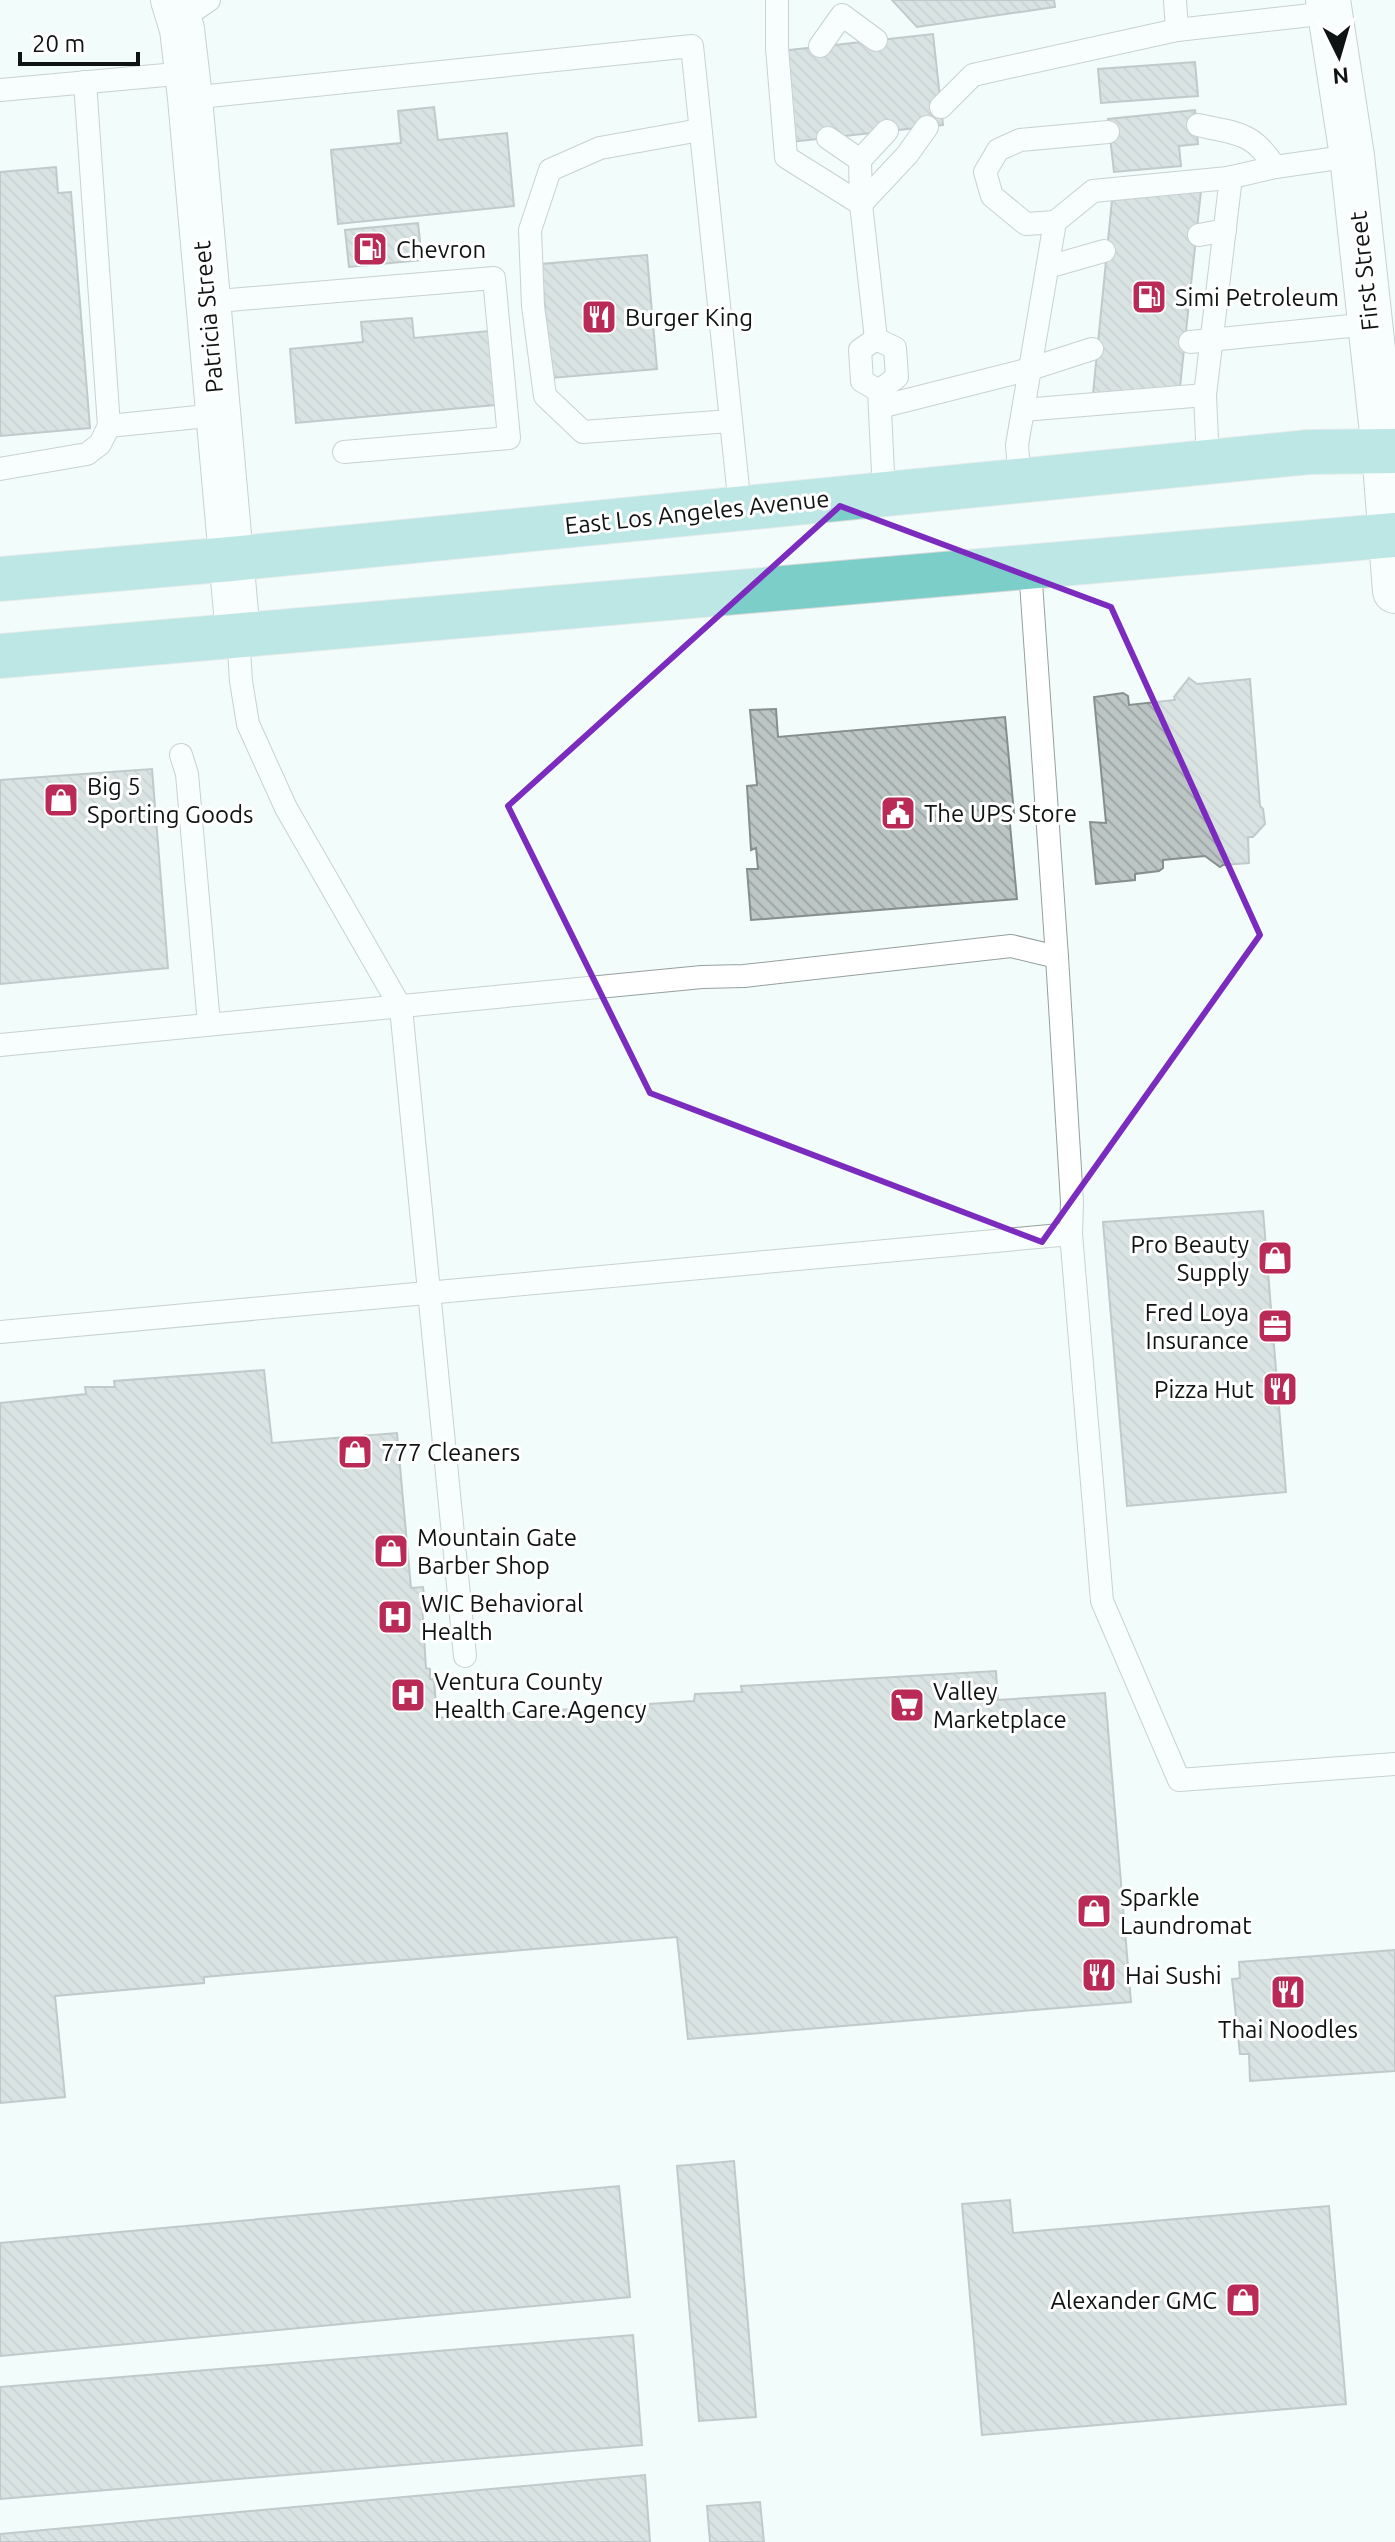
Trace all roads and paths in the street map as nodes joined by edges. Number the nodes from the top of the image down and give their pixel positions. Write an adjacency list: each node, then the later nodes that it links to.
1 (777, 0): 23 (lane)
2 (1175, 0): 6 (lane)
3 (1328, 6): 6 (lane); 19 (street, First Street)
4 (187, 7): 10 (street, Patricia Street)
5 (841, 7): 7 (lane); 8 (lane)
6 (1177, 30): 12 (lane)
7 (876, 40)
8 (820, 46)
9 (85, 82): 10 (lane); 11 (lane); 40 (lane)
10 (188, 85): 15 (lane); 29 (street, Patricia Street)
11 (0, 90)
12 (941, 107)
13 (1198, 125): 21 (lane)
14 (927, 127): 23 (lane)
15 (700, 130): 39 (lane); 39 (lane)
16 (887, 131): 20 (lane)
17 (1108, 132): 24 (lane)
18 (828, 138): 20 (lane)
19 (1352, 156): 21 (lane); 30 (street, First Street)
20 (860, 160): 23 (lane)
21 (1275, 167): 22 (lane)
22 (1231, 177): 24 (lane); 25 (lane)
23 (861, 204): 31 (lane)
24 (1055, 222): 28 (lane)
25 (1225, 230): 26 (lane); 32 (lane)
26 (1199, 235)
27 (1104, 251): 28 (lane)
28 (1048, 267): 34 (lane)
29 (206, 302): 38 (street, Patricia Street); 42 (lane)
30 (1370, 324): 32 (lane); 41 (street, First Street)
31 (876, 339): 36 (lane); 36 (lane)
32 (1201, 341): 35 (lane)
33 (1092, 349): 34 (lane)
34 (1030, 369): 36 (lane); 37 (lane)
35 (1205, 395): 37 (lane); 43 (lane)
36 (880, 399): 46 (lane)
37 (1023, 410): 45 (lane)
38 (217, 415): 40 (lane); 49 (street, Patricia Street)
39 (730, 421): 47 (lane)
40 (109, 426): 44 (lane)
41 (1390, 451): 43 (main road, East Los Angeles Avenue); 48 (street, First Street)
42 (344, 452)
43 (1208, 462): 45 (main road, East Los Angeles Avenue)
44 (0, 469)
45 (1020, 480): 46 (main road, East Los Angeles Avenue)
46 (884, 493): 47 (main road, East Los Angeles Avenue)
47 (740, 507): 49 (main road, East Los Angeles Avenue)
48 (1393, 535): 50 (main road); 52 (street, First Street)
49 (231, 559): 51 (main road, East Los Angeles Avenue); 53 (street, Patricia Street)
50 (1030, 568): 53 (main road); 56 (lane)
51 (0, 579)
52 (1395, 591)
53 (238, 635): 54 (main road); 57 (lane)
54 (0, 656)
55 (181, 755): 58 (lane)
56 (1057, 957): 57 (lane); 60 (lane)
57 (401, 1008): 58 (lane); 61 (lane)
58 (209, 1024): 59 (lane)
59 (0, 1045)
60 (1071, 1234): 61 (lane); 64 (lane)
61 (428, 1292): 62 (lane); 63 (lane)
62 (0, 1332)
63 (465, 1656)
64 (1395, 1764)

